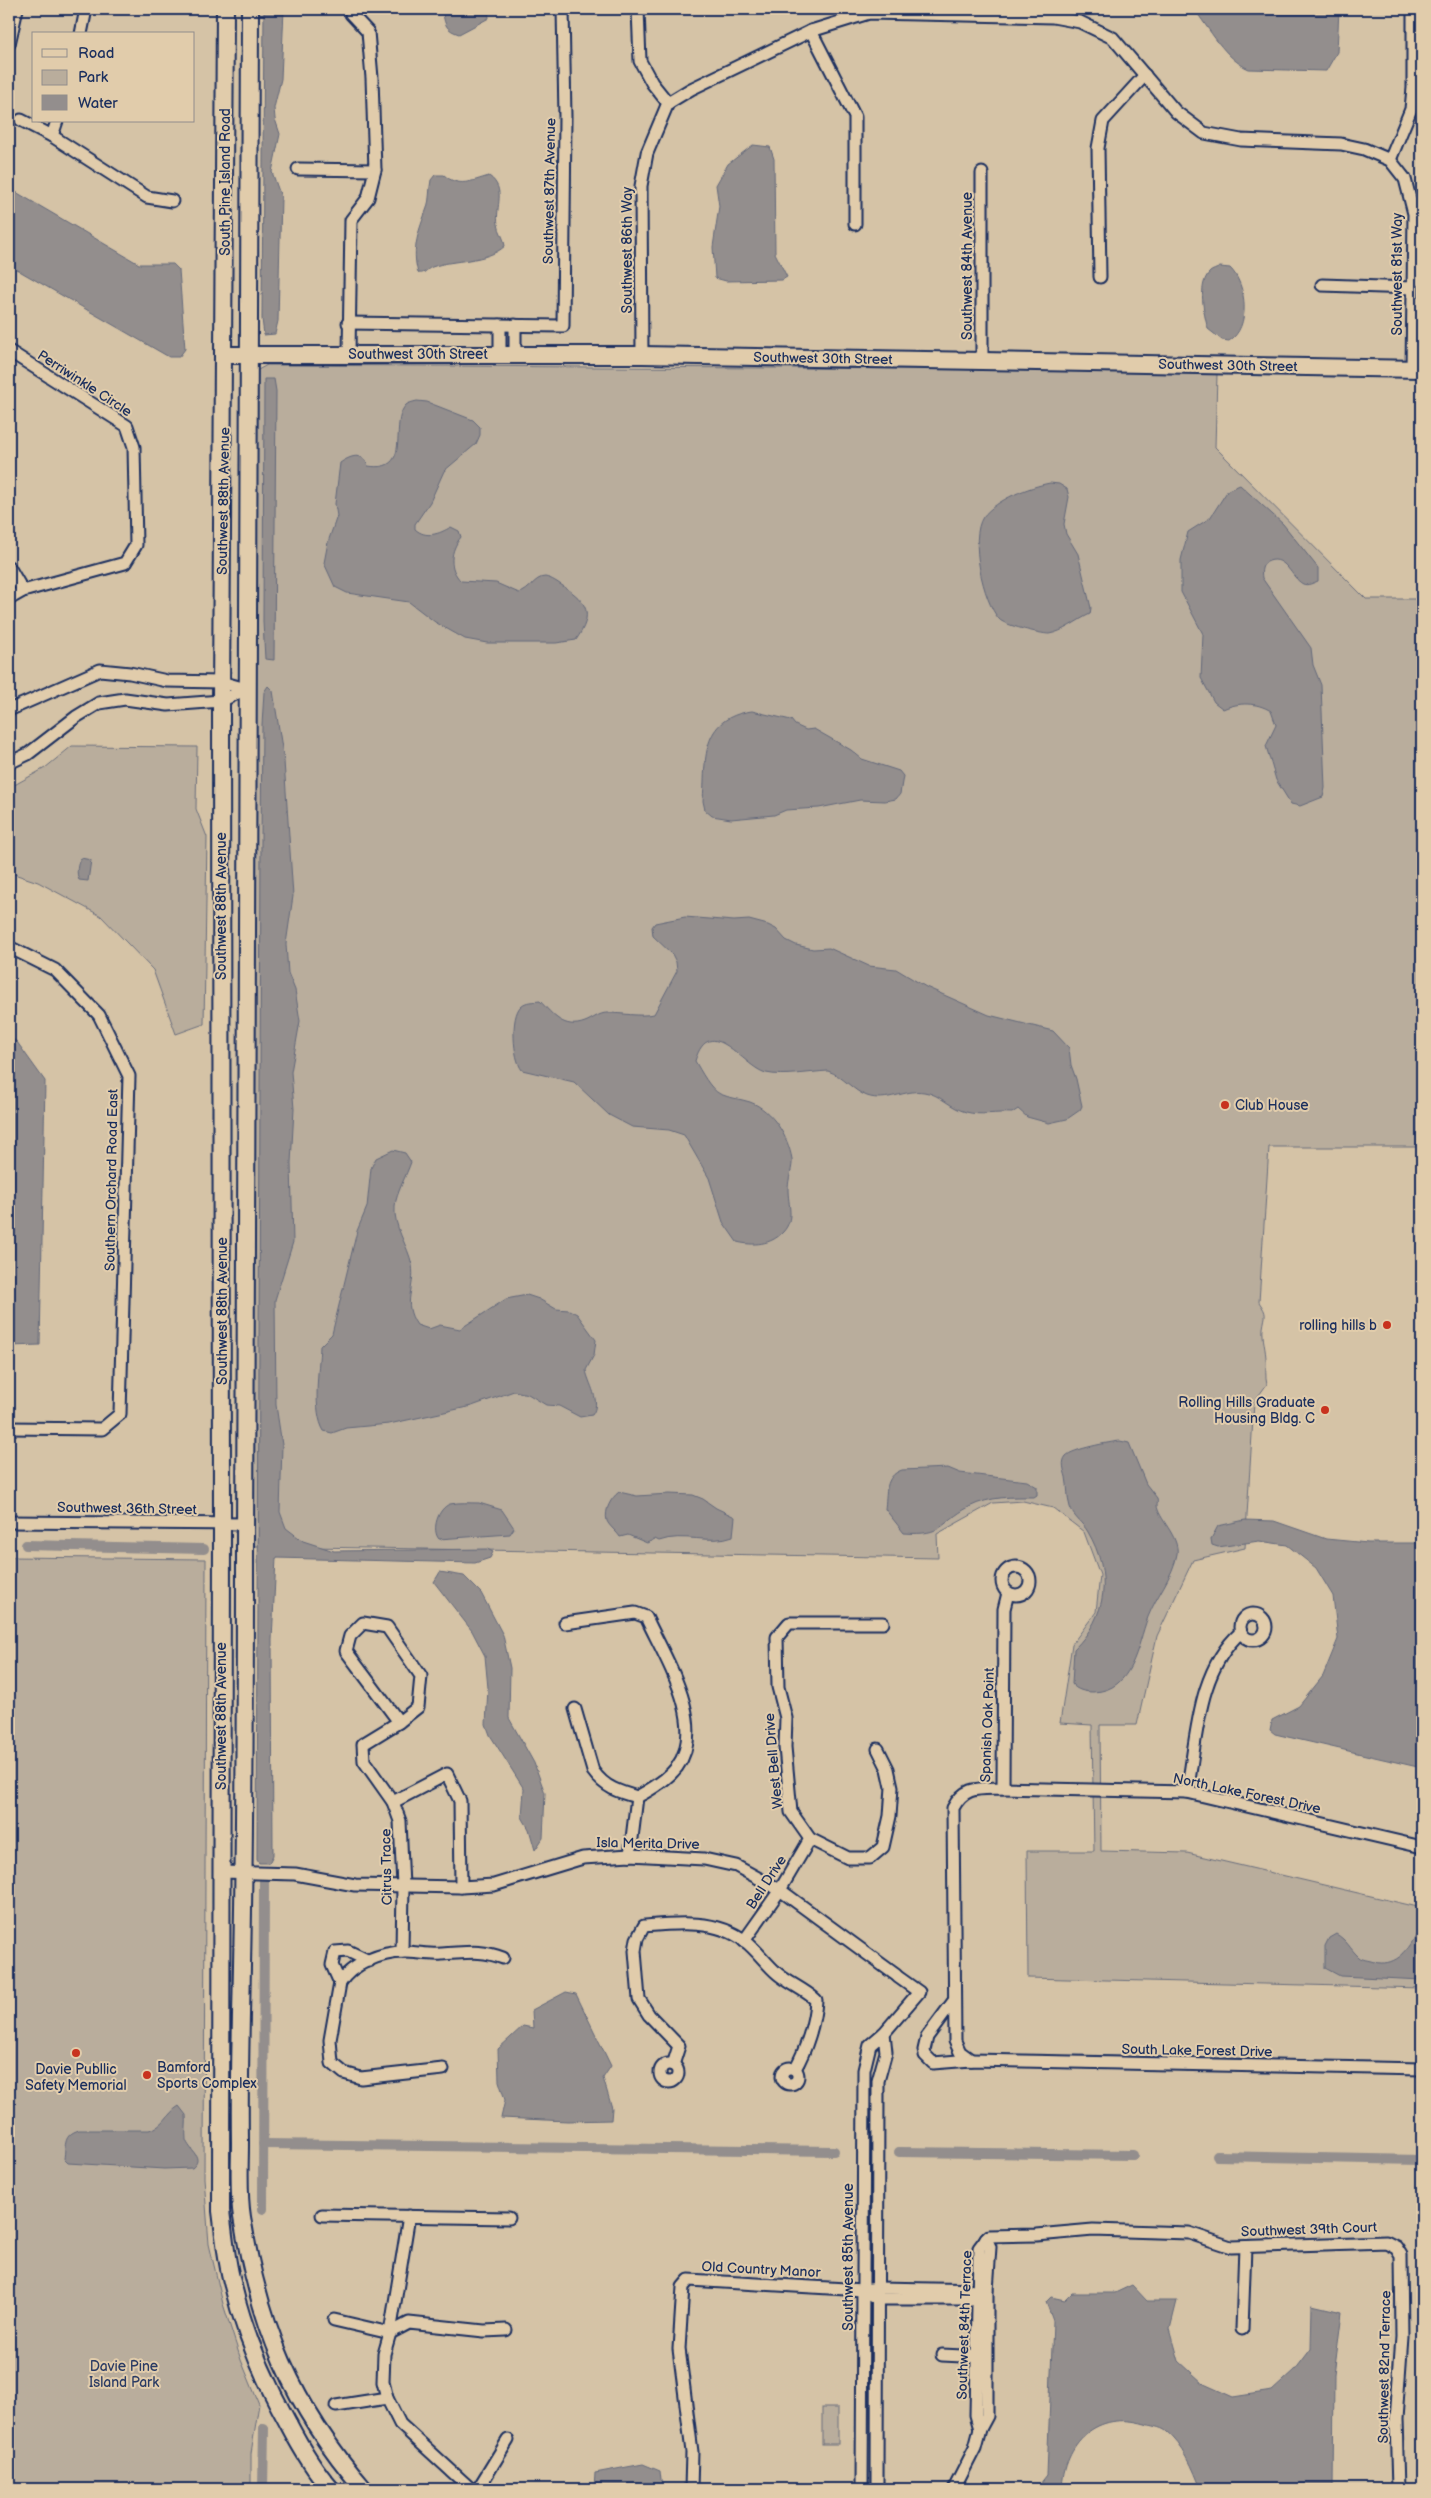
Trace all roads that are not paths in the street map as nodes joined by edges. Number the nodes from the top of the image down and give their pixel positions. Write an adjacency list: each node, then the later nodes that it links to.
1 (17, 9): 11 (street)
2 (86, 9): 10 (street)
3 (225, 9): 32 (main road, South Pine Island Road)
4 (250, 9): 33 (main road, South Pine Island Road)
5 (351, 9): 19 (street)
6 (563, 9): 28 (street, Southwest 87th Avenue)
7 (638, 9): 13 (street)
8 (1413, 9): 17 (street)
9 (811, 30): 12 (street); 13 (street); 22 (street)
10 (81, 32)
11 (9, 44)
12 (1145, 75): 17 (street); 23 (street)
13 (668, 103): 31 (street, Southwest 86th Way)
14 (21, 120): 16 (street)
15 (57, 122): 16 (street)
16 (52, 136): 21 (street)
17 (1390, 160): 25 (street, Southwest 81st Way)
18 (298, 169): 19 (street)
19 (375, 170): 26 (street)
20 (982, 173): 35 (street, Southwest 84th Avenue)
21 (172, 201)
22 (855, 224)
23 (1100, 278)
24 (1322, 285): 25 (street)
25 (1412, 288): 36 (street, Southwest 81st Way)
26 (348, 323): 27 (street, Southwest 87th Avenue); 30 (street)
27 (500, 325): 28 (street, Southwest 87th Avenue); 34 (street)
28 (515, 325): 34 (street)
29 (9, 351): 38 (street, Perriwinkle Circle)
30 (349, 354): 33 (main road, Southwest 30th Street); 34 (main road, Southwest 30th Street)
31 (642, 354): 34 (main road, Southwest 30th Street); 35 (main road, Southwest 30th Street)
32 (224, 355): 33 (main road, Southwest 30th Street); 40 (main road, Southwest 88th Avenue)
33 (248, 355): 41 (main road, Southwest 88th Avenue)
34 (508, 355)
35 (982, 360): 36 (main road, Southwest 30th Street)
36 (1417, 369)
37 (9, 567): 38 (street)
38 (23, 591): 39 (street, Perriwinkle Circle)
39 (9, 599)
40 (221, 682): 41 (street); 42 (main road, Southwest 88th Avenue); 43 (street)
41 (246, 689): 42 (street); 49 (main road, Southwest 88th Avenue)
42 (221, 701): 44 (street); 48 (main road, Southwest 88th Avenue)
43 (9, 710)
44 (9, 763)
45 (9, 947): 46 (street, Southern Orchard Road East)
46 (9, 1428)
47 (9, 1522): 48 (street, Southwest 36th Street)
48 (222, 1524): 49 (street, Southwest 36th Street); 64 (main road, Southwest 88th Avenue)
49 (245, 1524): 65 (main road, Southwest 88th Avenue)
50 (1008, 1593): 57 (street, Spanish Oak Point)
51 (564, 1623): 59 (street)
52 (883, 1623): 61 (street, West Bell Drive)
53 (1241, 1632): 58 (street)
54 (575, 1709): 59 (street)
55 (399, 1722): 55 (street, Citrus Trace); 60 (street, Citrus Trace)
56 (878, 1749): 61 (street)
57 (1003, 1788): 58 (street, North Lake Forest Drive); 75 (street, Spanish Oak Point)
58 (1187, 1792): 62 (street, North Lake Forest Drive)
59 (638, 1797): 63 (street)
60 (393, 1802): 66 (street, Citrus Trace); 67 (street)
61 (810, 1839): 68 (street, Bell Drive)
62 (1422, 1847)
63 (630, 1855): 67 (street, Isla Merita Drive); 68 (street, Isla Merita Drive)
64 (220, 1872): 65 (street, Isla Merita Drive); 102 (main road, Southwest 88th Avenue)
65 (244, 1872): 66 (street, Isla Merita Drive); 103 (main road, Southwest 88th Avenue)
66 (403, 1886): 67 (street, Isla Merita Drive); 70 (street, Citrus Trace)
67 (461, 1887)
68 (780, 1890): 69 (street, Bell Drive); 74 (street, Isla Merita Drive)
69 (744, 1940): 80 (street); 82 (street)
70 (402, 1952): 71 (street); 72 (street)
71 (503, 1958)
72 (369, 1961): 73 (street); 73 (street)
73 (340, 1983): 81 (street)
74 (919, 1992): 76 (street, Southwest 85th Avenue)
75 (953, 2002): 77 (street); 78 (street, Spanish Oak Point)
76 (884, 2033): 90 (street, Southwest 85th Avenue); 91 (street)
77 (930, 2033): 78 (street); 79 (street)
78 (955, 2041): 79 (street)
79 (971, 2060): 83 (street, South Lake Forest Drive)
80 (673, 2065)
81 (443, 2069)
82 (795, 2069)
83 (1422, 2069)
84 (322, 2215): 85 (street)
85 (409, 2216): 86 (street); 96 (street)
86 (509, 2218)
87 (986, 2238): 89 (street, Southwest 39th Court); 92 (street, Southwest 84th Terrace)
88 (1396, 2246): 89 (street, Southwest 39th Court); 110 (street, Southwest 82nd Terrace)
89 (1245, 2247): 94 (street)
90 (863, 2290): 91 (street); 106 (street, Old Country Manor); 107 (street, Southwest 85th Avenue)
91 (878, 2293): 92 (street); 108 (street)
92 (983, 2295): 98 (street, Southwest 84th Terrace)
93 (334, 2320): 96 (street)
94 (1242, 2329)
95 (506, 2330): 96 (street)
96 (390, 2333): 99 (street)
97 (942, 2356): 98 (street)
98 (982, 2357): 109 (street, Southwest 84th Terrace)
99 (387, 2398): 100 (street); 104 (street)
100 (336, 2406)
101 (508, 2440): 105 (street)
102 (332, 2489)
103 (364, 2489)
104 (471, 2489)
105 (478, 2489)
106 (691, 2489)
107 (862, 2489)
108 (877, 2489)
109 (954, 2489)
110 (1398, 2489)

